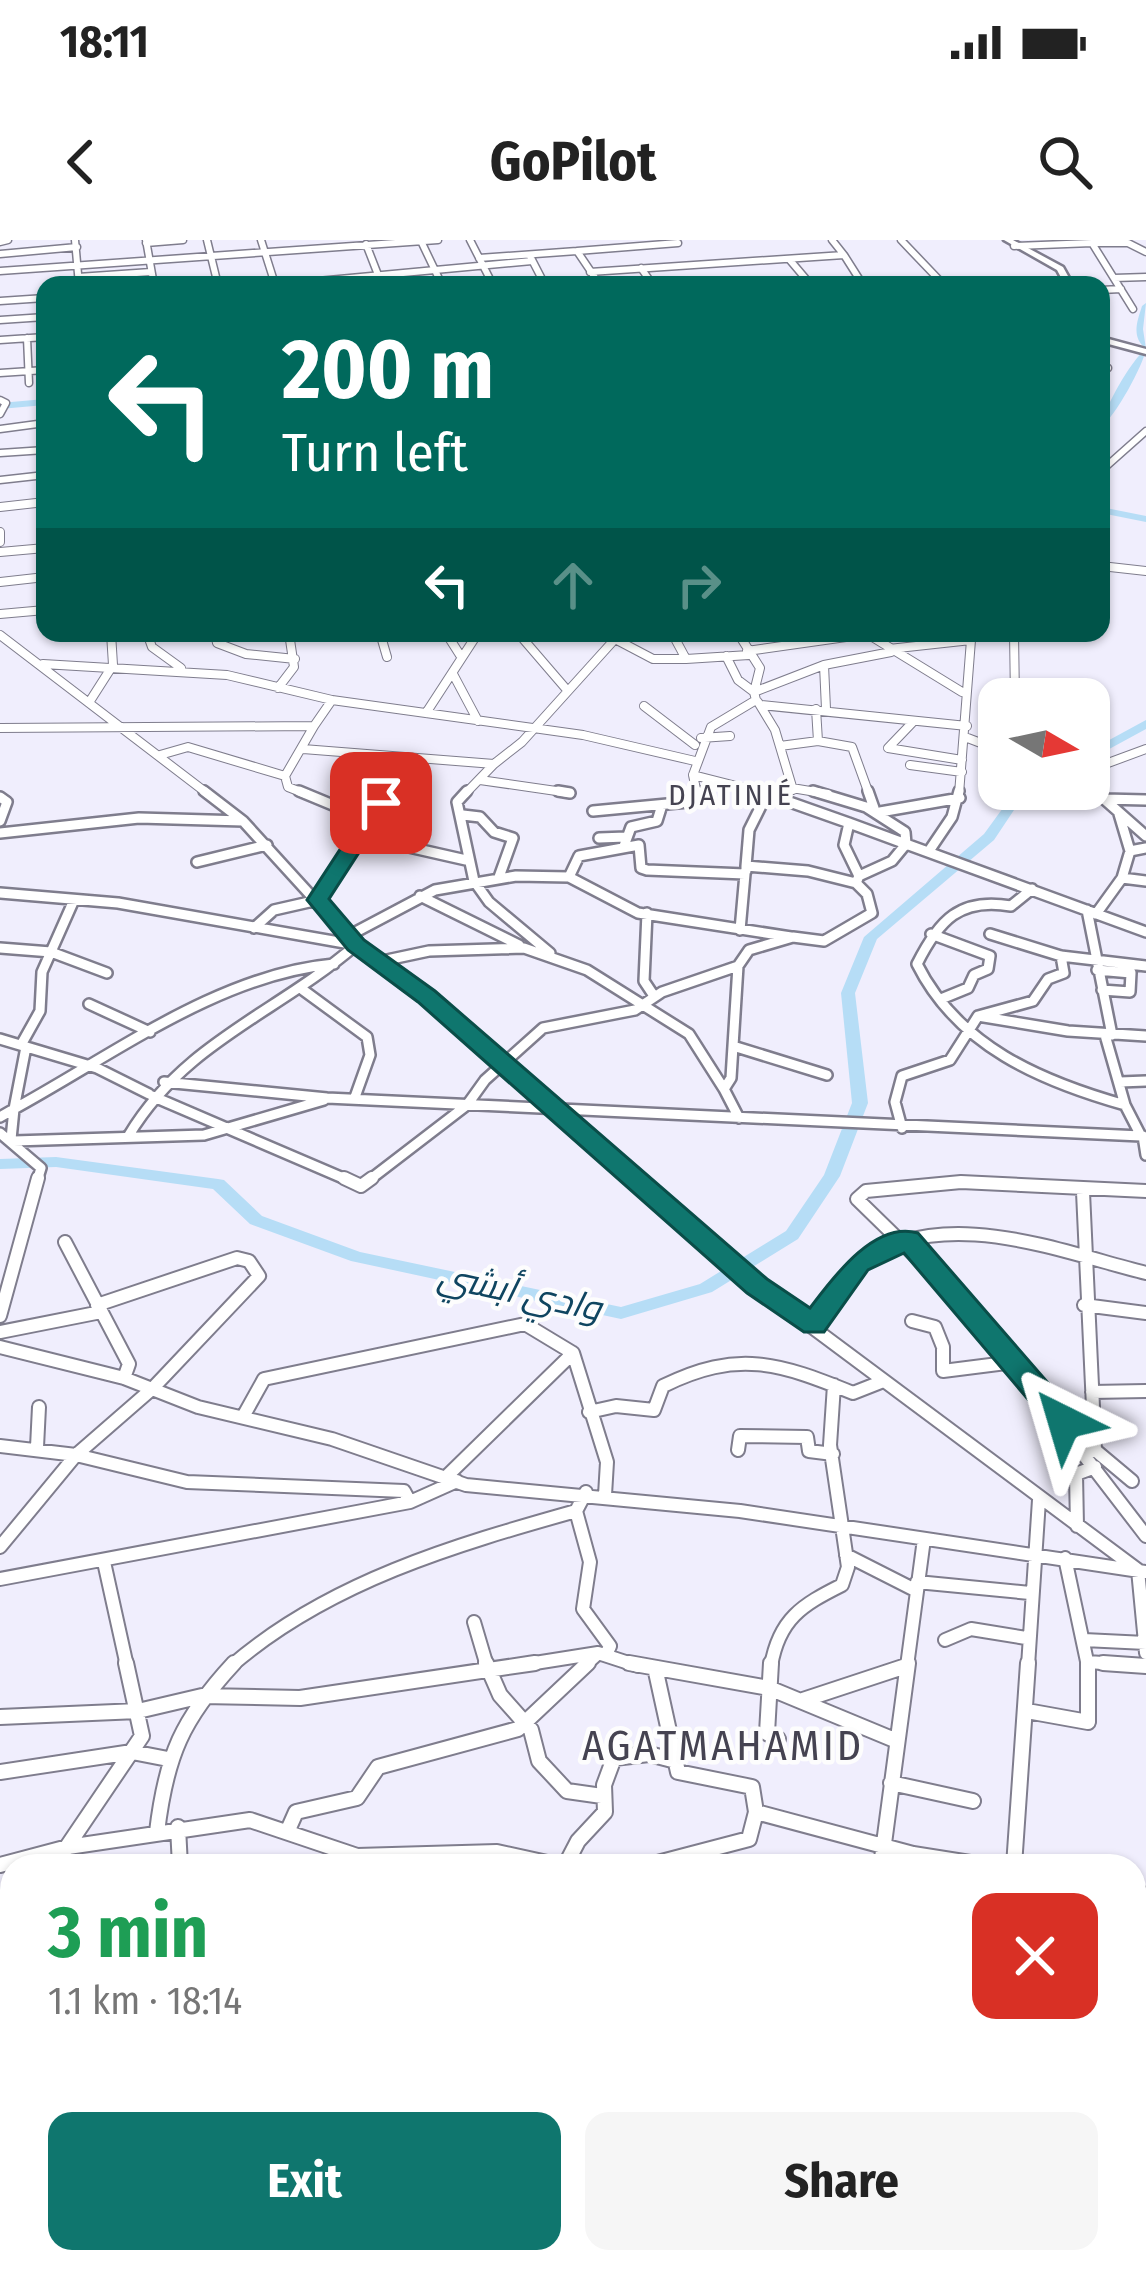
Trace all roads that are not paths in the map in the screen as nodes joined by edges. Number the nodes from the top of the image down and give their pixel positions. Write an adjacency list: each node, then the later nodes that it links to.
1 (183, 240): 8 (street)
2 (207, 240): 20 (street)
3 (261, 240): 17 (street)
4 (438, 240): 9 (street)
5 (470, 240): 24 (street)
6 (832, 240): 19 (street)
7 (901, 240): 50 (street)
8 (146, 241): 23 (street)
9 (421, 241): 11 (street); 28 (street)
10 (677, 242): 15 (street); 26 (street)
11 (365, 243): 17 (street); 33 (street)
12 (1010, 243): 13 (street); 51 (highway)
13 (1092, 243): 16 (street); 52 (street)
14 (76, 244): 18 (street); 27 (street)
15 (577, 251): 21 (street); 34 (street)
16 (1146, 252)
17 (265, 253): 20 (street); 39 (street)
18 (0, 254)
19 (844, 255): 22 (street); 49 (street)
20 (211, 257): 23 (street); 38 (street)
21 (531, 258): 24 (street); 44 (street)
22 (789, 259): 25 (street); 48 (street)
23 (148, 260): 27 (street); 32 (street)
24 (481, 262): 28 (street); 43 (street)
25 (742, 262): 26 (street); 47 (street)
26 (694, 265): 29 (street)
27 (78, 266): 30 (street); 35 (street)
28 (434, 268): 33 (street); 42 (street)
29 (641, 268): 34 (street); 46 (street)
30 (25, 270): 31 (street); 57 (street)
31 (0, 272)
32 (151, 272): 36 (street); 37 (street)
33 (376, 272): 40 (street); 41 (street)
34 (590, 272): 45 (street)
35 (78, 276)
36 (119, 276)
37 (152, 276)
38 (216, 276)
39 (272, 276)
40 (339, 276)
41 (378, 276)
42 (438, 276)
43 (488, 276)
44 (540, 276)
45 (593, 276)
46 (647, 276)
47 (752, 276)
48 (803, 276)
49 (857, 276)
50 (935, 276)
51 (1060, 276)
52 (1114, 278): 53 (street); 54 (street)
53 (1146, 278)
54 (1120, 289): 55 (street); 59 (street)
55 (1110, 290)
56 (36, 298): 57 (street)
57 (25, 299): 58 (street)
58 (0, 301)
59 (1133, 309)
60 (36, 318): 61 (street)
61 (0, 320)
62 (27, 338): 63 (street); 64 (street); 67 (street)
63 (36, 338)
64 (0, 340)
65 (1110, 343): 66 (highway)
66 (1146, 354)
67 (30, 371): 68 (street); 69 (street); 70 (street)
68 (36, 371)
69 (0, 374)
70 (29, 382)
71 (0, 400): 72 (street)
72 (0, 414)
73 (36, 424): 74 (street)
74 (0, 429)
75 (1146, 431): 78 (street)
76 (36, 451): 77 (street)
77 (0, 453)
78 (1110, 463)
79 (36, 476): 80 (street)
80 (0, 480)
81 (36, 503): 82 (street)
82 (0, 507)
83 (0, 532): 84 (street)
84 (0, 542)
85 (36, 549): 86 (street)
86 (0, 552)
87 (1110, 564): 88 (street)
88 (1146, 571)
89 (36, 579): 90 (street)
90 (0, 582)
91 (36, 611): 92 (street)
92 (0, 614)
93 (0, 635): 111 (street)
94 (112, 642): 121 (street)
95 (150, 642): 123 (street)
96 (217, 642): 118 (street)
97 (292, 642): 118 (street)
98 (383, 642): 117 (street)
99 (452, 642): 115 (street)
100 (471, 642): 115 (street)
101 (526, 642): 127 (street)
102 (608, 642): 127 (street)
103 (625, 642): 119 (street)
104 (676, 642): 119 (street)
105 (742, 642): 114 (street)
106 (813, 642): 114 (street)
107 (878, 642): 113 (street)
108 (939, 642): 113 (street)
109 (970, 642): 128 (street)
110 (1014, 642): 125 (street)
111 (13, 646): 112 (street); 120 (street)
112 (0, 648)
113 (890, 651): 122 (street); 128 (street)
114 (748, 653): 116 (street); 129 (street)
115 (460, 655): 124 (street)
116 (726, 656): 119 (street); 129 (street)
117 (387, 657)
118 (295, 659): 126 (street)
119 (686, 659)
120 (40, 664): 121 (street); 131 (street)
121 (113, 665): 123 (street); 131 (street)
122 (824, 665): 129 (street); 133 (street)
123 (183, 670): 126 (street)
124 (453, 674): 134 (street); 135 (street)
125 (1015, 678)
126 (278, 688): 130 (street)
127 (567, 690): 140 (street)
128 (962, 692): 142 (street)
129 (757, 699): 133 (street); 145 (street); 147 (street)
130 (332, 700): 134 (street); 139 (street)
131 (90, 701): 138 (street)
132 (644, 706): 145 (street)
133 (821, 709): 137 (street); 146 (street)
134 (426, 713): 135 (street)
135 (478, 721): 140 (street)
136 (184, 723): 138 (street); 139 (street); 148 (street)
137 (912, 723): 142 (street); 156 (street)
138 (120, 726): 141 (street); 151 (street)
139 (314, 726): 149 (street)
140 (533, 727): 153 (street); 154 (street)
141 (0, 728)
142 (966, 731): 144 (street); 156 (street)
143 (730, 736): 145 (street)
144 (978, 738)
145 (698, 741): 153 (street)
146 (818, 741): 147 (street); 171 (street)
147 (780, 746): 161 (street)
148 (188, 747): 151 (street); 159 (street)
149 (303, 749): 152 (street); 159 (street)
150 (1146, 749): 157 (street)
151 (160, 755): 177 (street)
152 (408, 759): 154 (street); 175 (street)
153 (695, 761): 158 (street)
154 (494, 764): 160 (street)
155 (910, 765): 156 (street)
156 (962, 766): 165 (street)
157 (1110, 766)
158 (693, 775): 163 (street); 168 (street)
159 (285, 776): 175 (street)
160 (480, 780): 162 (street); 174 (street)
161 (792, 788): 170 (street); 171 (street)
162 (570, 793)
163 (766, 794): 170 (street); 191 (street)
164 (0, 797): 176 (street)
165 (960, 798): 171 (street); 188 (street)
166 (1110, 799): 167 (street)
167 (1146, 800)
168 (662, 805): 172 (street); 183 (street)
169 (1110, 805): 173 (street)
170 (801, 806): 178 (street)
171 (877, 810): 184 (street)
172 (593, 811)
173 (1118, 812): 181 (street); 187 (street)
174 (463, 815): 189 (street); 192 (street)
175 (369, 820): 180 (street)
176 (0, 821)
177 (243, 821): 179 (street); 185 (street)
178 (849, 824): 184 (street); 195 (street)
179 (0, 833)
180 (359, 836): 189 (street); 202 (street)
181 (1146, 836)
182 (599, 838): 183 (street)
183 (625, 842): 191 (street); 193 (street)
184 (907, 844): 188 (street); 195 (street)
185 (267, 845): 190 (street); 202 (street)
186 (1146, 848): 187 (street)
187 (1130, 851): 194 (street)
188 (933, 852): 198 (street)
189 (466, 860): 196 (street)
190 (196, 862)
191 (746, 870): 195 (street); 208 (street)
192 (499, 877): 193 (street); 196 (street)
193 (568, 877): 203 (street)
194 (1122, 878): 197 (street); 204 (street)
195 (858, 879): 212 (street)
196 (474, 881): 200 (street); 220 (street)
197 (1146, 881)
198 (1032, 889): 204 (street); 210 (street)
199 (0, 893): 201 (street)
200 (419, 896): 213 (street); 215 (street)
201 (74, 900): 207 (street); 216 (street)
202 (318, 900): 207 (street); 213 (street)
203 (620, 905): 205 (street); 206 (street)
204 (1092, 912): 209 (street); 218 (street)
205 (647, 913): 208 (street); 229 (street)
206 (607, 916)
207 (254, 928): 213 (street)
208 (740, 930): 212 (street)
209 (1146, 932)
210 (931, 934): 228 (street); 228 (street)
211 (990, 934): 217 (street)
212 (793, 937): 222 (street)
213 (353, 940): 219 (street); 221 (street)
214 (0, 948): 216 (street)
215 (524, 948): 219 (street); 220 (street)
216 (51, 952): 225 (street); 237 (street)
217 (1061, 956): 218 (street); 231 (street)
218 (1094, 957): 223 (street); 224 (street)
219 (382, 962): 239 (street)
220 (562, 962): 229 (street)
221 (334, 964): 226 (street); 233 (street)
222 (738, 966): 229 (street); 238 (street)
223 (1146, 967)
224 (1097, 970): 227 (street); 227 (street)
225 (107, 973)
226 (303, 990): 243 (street); 247 (street)
227 (1102, 990): 234 (street)
228 (941, 999): 232 (street)
229 (650, 1000): 239 (street); 245 (street)
230 (88, 1004): 233 (street)
231 (978, 1016): 232 (street); 234 (street)
232 (964, 1030): 250 (street); 256 (street)
233 (150, 1032): 240 (street)
234 (1108, 1035): 235 (street); 244 (street)
235 (1146, 1036)
236 (0, 1040): 237 (street)
237 (23, 1046): 240 (street); 251 (street)
238 (733, 1046): 241 (street); 245 (street)
239 (502, 1063): 249 (street); 252 (street)
240 (98, 1068): 246 (street); 251 (street)
241 (827, 1075)
242 (1146, 1081): 244 (street)
243 (164, 1082): 246 (street); 248 (street)
244 (1120, 1082): 250 (street)
245 (724, 1090): 254 (street)
246 (151, 1095): 255 (street); 257 (street)
247 (355, 1097): 248 (street); 249 (street)
248 (327, 1098): 255 (street)
249 (467, 1105): 252 (street); 255 (street)
250 (1125, 1105): 258 (street)
251 (14, 1109): 253 (street); 259 (street)
252 (555, 1111): 254 (street); 272 (street)
253 (0, 1117)
254 (739, 1118): 256 (street)
255 (234, 1127): 257 (street)
256 (902, 1127): 258 (street)
257 (129, 1136): 259 (street)
258 (1143, 1136): 260 (street)
259 (8, 1138): 270 (street)
260 (1146, 1155)
261 (1146, 1191): 262 (street)
262 (1083, 1192): 263 (street); 265 (street)
263 (908, 1240): 265 (street); 272 (street); 276 (street)
264 (65, 1242): 268 (street)
265 (1082, 1259): 266 (street); 267 (street)
266 (1146, 1273)
267 (1084, 1304): 269 (street); 282 (street)
268 (99, 1309): 273 (street); 277 (street); 280 (street)
269 (1146, 1313)
270 (0, 1316)
271 (912, 1322): 276 (street)
272 (814, 1324): 278 (street)
273 (0, 1331)
274 (0, 1347): 277 (street)
275 (573, 1353): 284 (street); 285 (street); 293 (street)
276 (1014, 1362): 289 (street)
277 (124, 1378): 280 (street)
278 (881, 1382): 279 (street); 297 (street)
279 (834, 1385): 284 (street); 291 (street)
280 (153, 1388): 285 (street); 290 (street)
281 (1146, 1391): 282 (street)
282 (1092, 1392): 289 (street)
283 (39, 1407): 287 (street)
284 (590, 1412): 296 (street)
285 (244, 1415): 293 (street)
286 (0, 1446): 287 (street)
287 (37, 1447): 290 (street)
288 (738, 1450): 291 (street)
289 (1092, 1452): 292 (street); 294 (street)
290 (76, 1454): 298 (street); 304 (street)
291 (833, 1454): 300 (street)
292 (1095, 1467): 301 (street); 302 (street)
293 (452, 1478): 295 (street); 298 (street)
294 (1132, 1481)
295 (586, 1492): 296 (street); 299 (street)
296 (605, 1495): 300 (street)
297 (1039, 1500): 301 (street); 305 (street)
298 (410, 1502): 308 (street)
299 (575, 1511): 319 (street); 326 (street)
300 (841, 1526): 303 (street); 306 (street)
301 (1077, 1526): 309 (street)
302 (1146, 1536)
303 (924, 1538): 305 (street); 311 (street)
304 (0, 1547)
305 (1036, 1554): 307 (street); 312 (street)
306 (846, 1555): 311 (street); 325 (street)
307 (1065, 1558): 309 (street); 316 (street)
308 (104, 1562): 310 (street); 329 (street)
309 (1142, 1571): 317 (street)
310 (0, 1579)
311 (916, 1586): 312 (street); 321 (street)
312 (1030, 1593): 314 (street)
313 (474, 1622): 323 (street)
314 (1026, 1638): 315 (street); 328 (street)
315 (945, 1640)
316 (1084, 1640): 317 (street); 320 (street)
317 (1145, 1643): 318 (street)
318 (1146, 1653)
319 (602, 1654): 323 (street); 324 (street); 331 (street)
320 (1088, 1662): 322 (street); 328 (street)
321 (906, 1666): 327 (street); 333 (street)
322 (1146, 1666)
323 (488, 1671): 326 (street); 331 (street)
324 (656, 1672): 325 (street); 336 (street)
325 (769, 1688): 327 (street); 332 (street)
326 (202, 1696): 329 (street); 335 (street)
327 (802, 1700): 333 (street)
328 (1027, 1711): 357 (street)
329 (137, 1712): 330 (street); 334 (street)
330 (0, 1717)
331 (526, 1723): 339 (street); 343 (street)
332 (778, 1739)
333 (897, 1742): 338 (street)
334 (132, 1752): 335 (street); 337 (street); 346 (street)
335 (168, 1759): 344 (street)
336 (676, 1761): 339 (street); 341 (street)
337 (0, 1772)
338 (891, 1783): 340 (street); 345 (street)
339 (602, 1796): 353 (street)
340 (973, 1801)
341 (756, 1812): 345 (street); 354 (street)
342 (178, 1827): 343 (street); 344 (street); 349 (street)
343 (288, 1830): 350 (street)
344 (157, 1832): 346 (street)
345 (882, 1842): 355 (street); 356 (street)
346 (68, 1846): 347 (street); 348 (street)
347 (39, 1854)
348 (62, 1854)
349 (179, 1854)
350 (342, 1854)
351 (451, 1854): 352 (street)
352 (489, 1854)
353 (566, 1854)
354 (692, 1854)
355 (882, 1854)
356 (914, 1854)
357 (1014, 1854)

